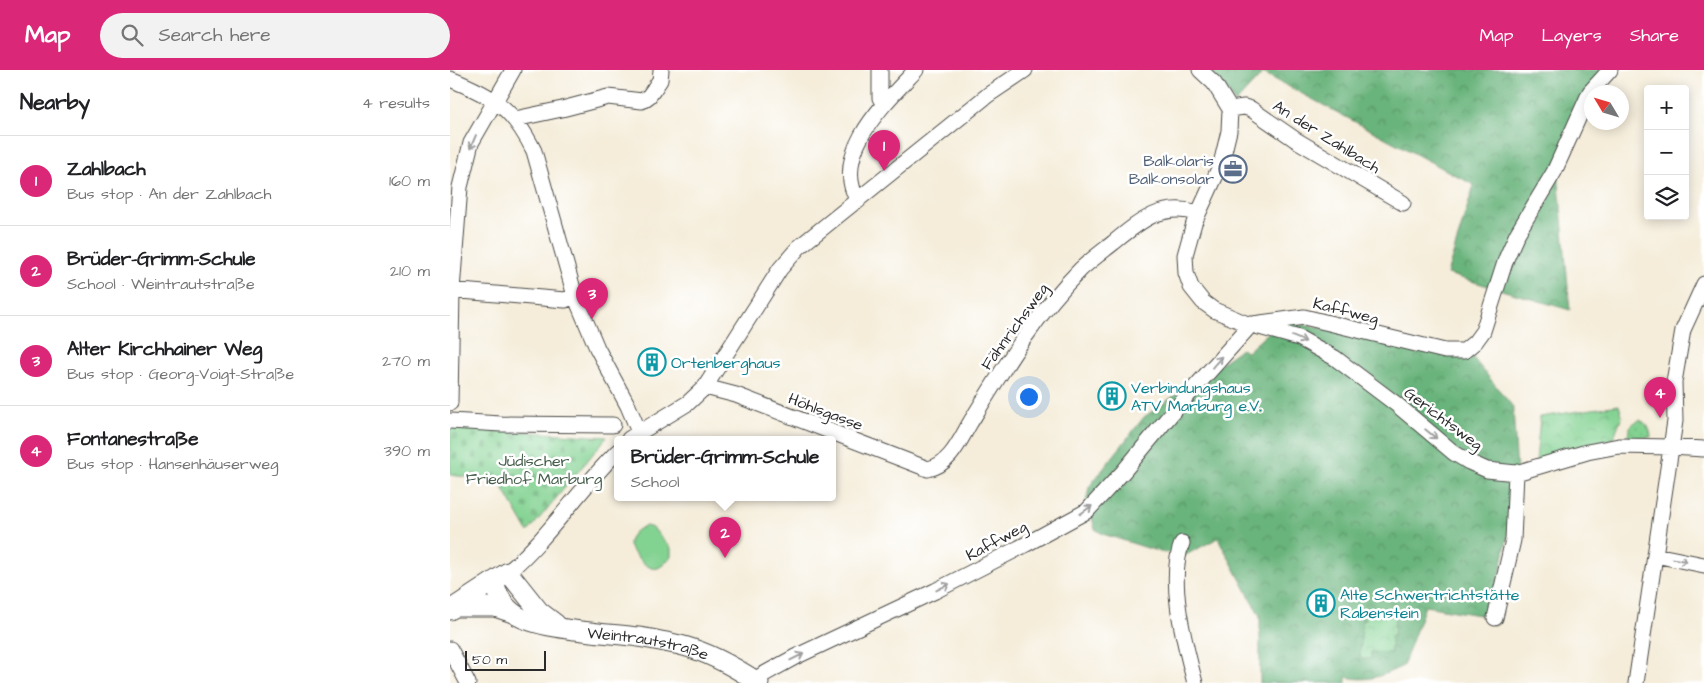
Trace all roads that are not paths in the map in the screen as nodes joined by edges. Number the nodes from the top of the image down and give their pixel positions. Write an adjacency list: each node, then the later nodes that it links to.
1 (513, 70): 9 (street)
2 (661, 70): 12 (street)
3 (880, 70): 10 (street)
4 (916, 70): 10 (street)
5 (1025, 70): 14 (street)
6 (1200, 70): 11 (street)
7 (1610, 70): 20 (street, Kaffweg)
8 (450, 79): 9 (street)
9 (496, 100): 12 (street); 13 (street, one-way to 13)
10 (884, 104): 14 (street)
11 (1230, 109): 15 (street, An der Zahlbach); 16 (street)
12 (515, 119): 19 (street)
13 (455, 187): 18 (street)
14 (858, 200): 21 (street)
15 (1403, 203)
16 (1198, 213): 20 (street); 29 (street, Fähnrichsweg)
17 (1704, 284): 26 (street)
18 (451, 290): 19 (street); 22 (street)
19 (575, 296): 25 (street)
20 (1253, 324): 30 (street, Gerichtsweg, one-way to 30); 40 (street, Kaffweg, one-way to 20)
21 (705, 387): 25 (street); 29 (street, Höhlsgasse)
22 (450, 403)
23 (450, 421): 24 (street)
24 (613, 425)
25 (634, 436)
26 (1671, 447): 27 (street); 30 (street); 32 (street)
27 (1704, 450)
28 (614, 455): 34 (street)
29 (935, 468)
30 (1516, 473): 37 (street)
31 (1182, 543): 42 (street)
32 (1655, 555): 33 (street, one-way to 33); 43 (street)
33 (1704, 565)
34 (501, 577): 35 (main road); 36 (main road); 38 (main road, Weintrautstraße)
35 (453, 608): 36 (main road, Weintrautstraße)
36 (513, 613): 38 (main road, Weintrautstraße)
37 (1495, 618)
38 (561, 627): 40 (main road, Weintrautstraße)
39 (450, 649): 41 (street)
40 (753, 682)
41 (468, 683)
42 (1195, 683)
43 (1636, 683)

